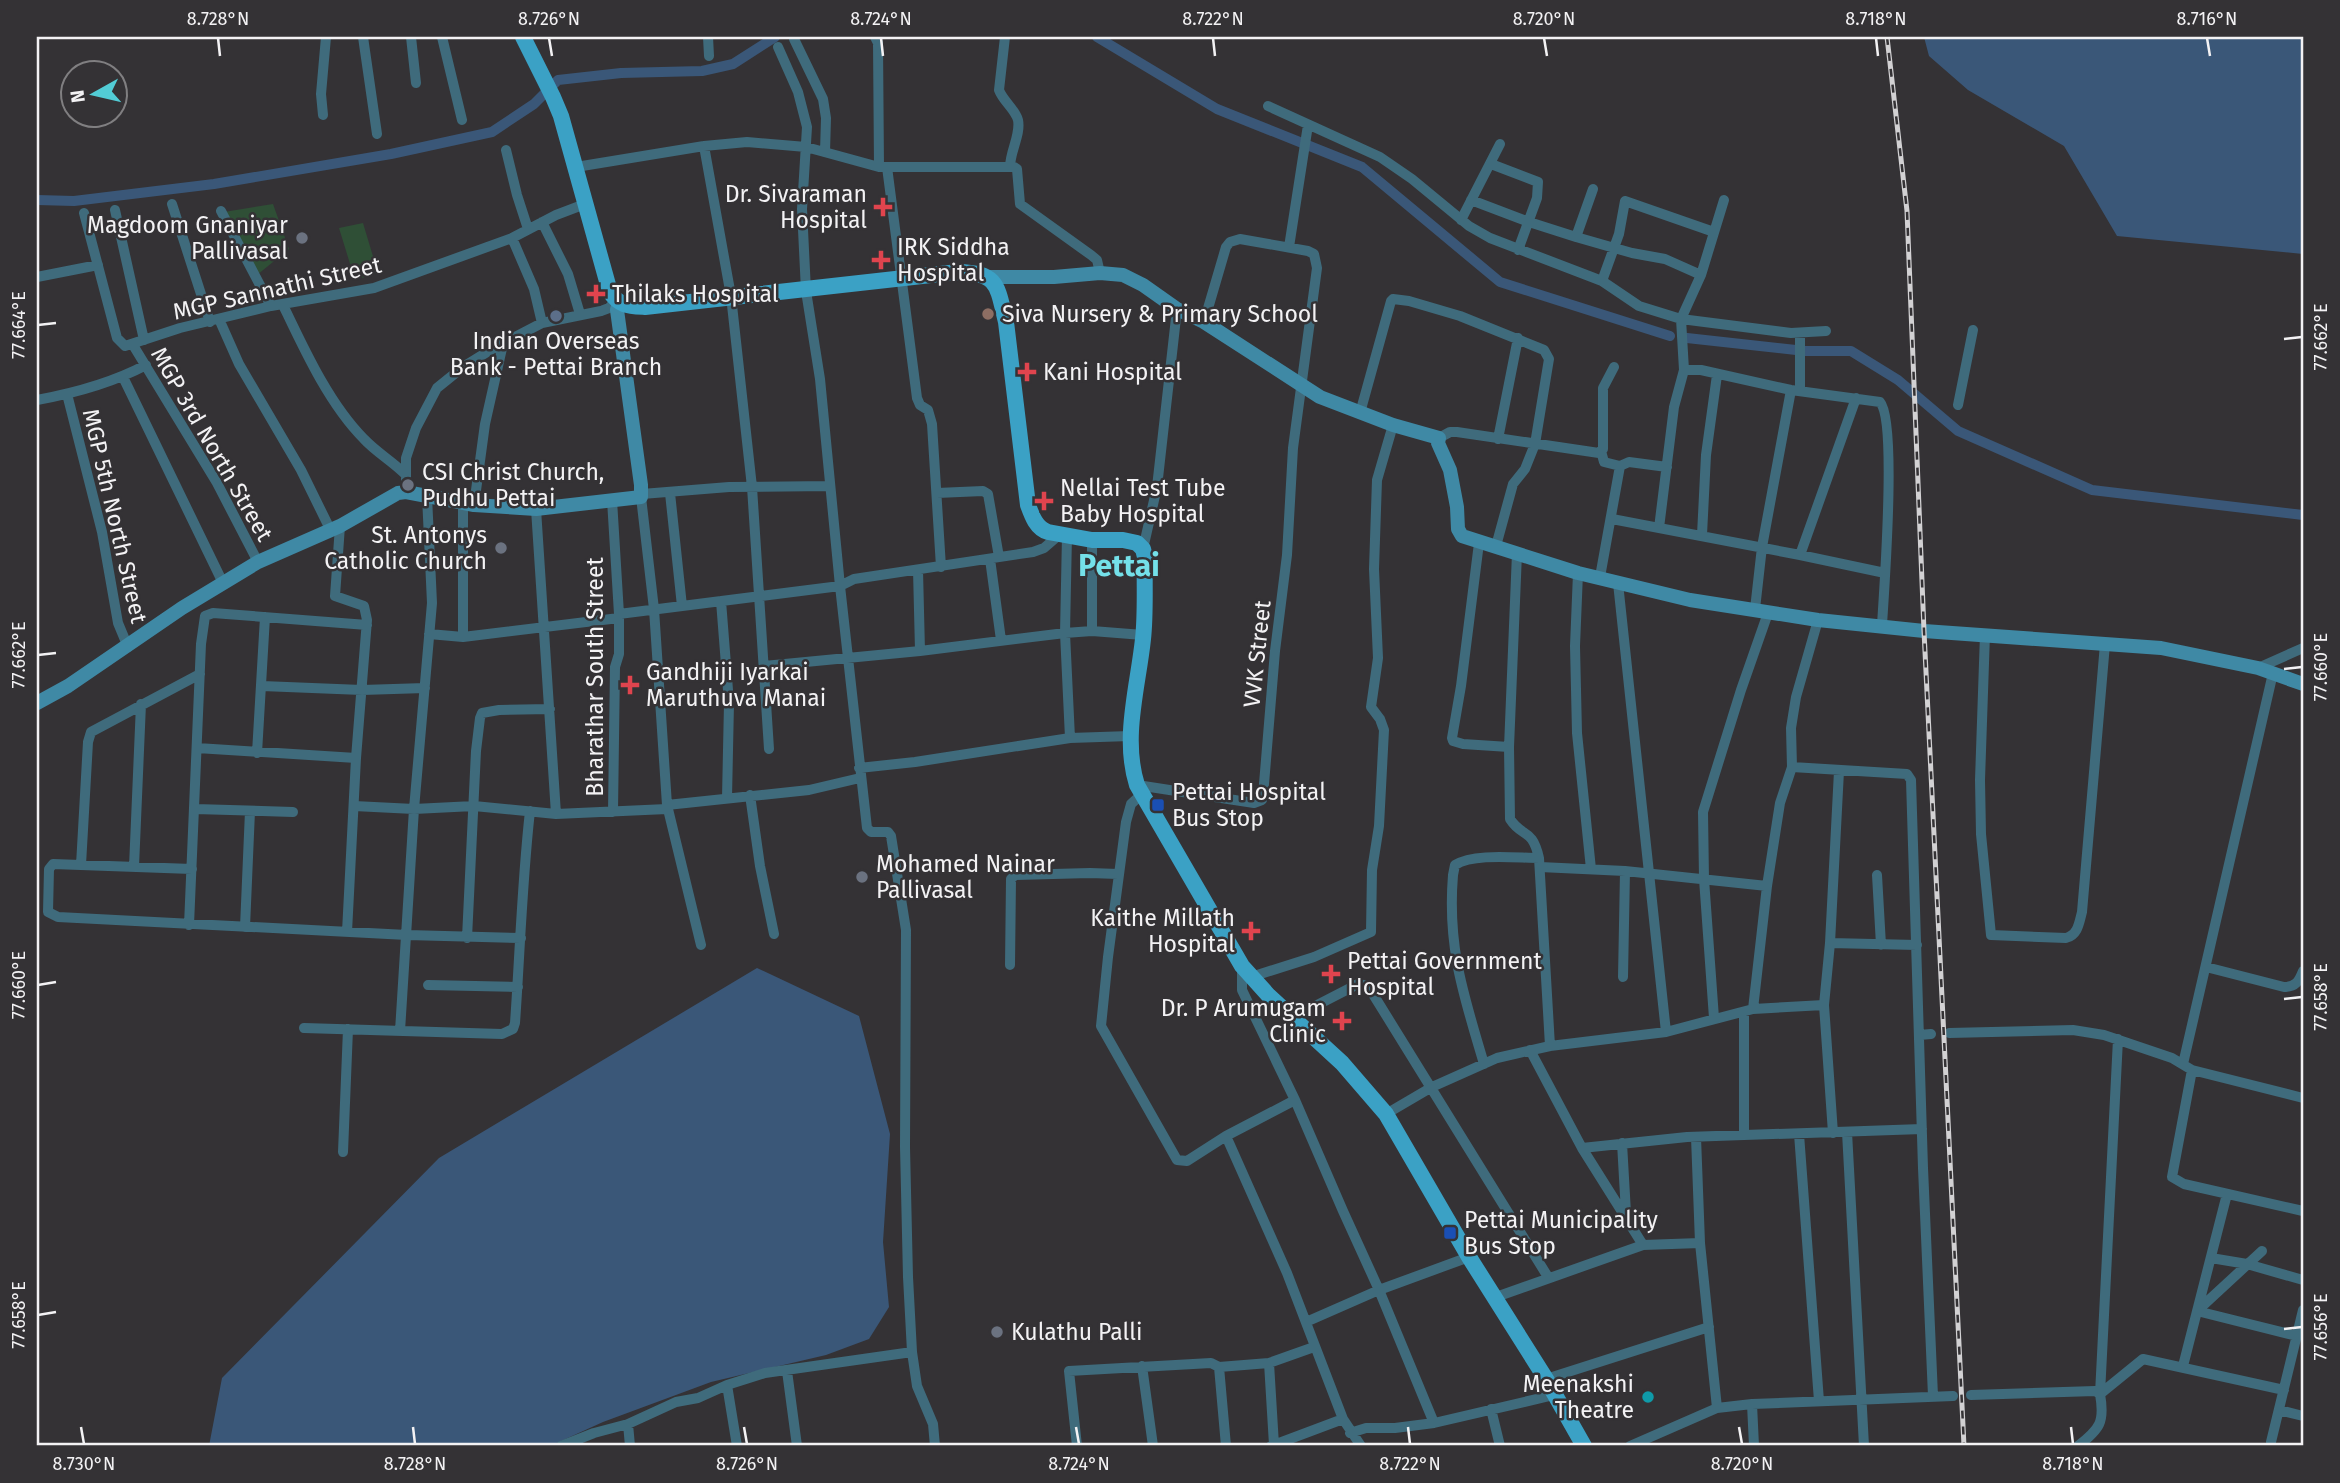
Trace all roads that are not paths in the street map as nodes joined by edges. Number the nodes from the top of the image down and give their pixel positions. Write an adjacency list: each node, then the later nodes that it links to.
1 (326, 37): 14 (street)
2 (363, 37): 17 (street)
3 (411, 37): 12 (street)
4 (442, 37): 15 (street)
5 (523, 37): 24 (main road)
6 (708, 37): 11 (street)
7 (1005, 37): 26 (street)
8 (794, 39): 22 (street)
9 (878, 39): 25 (street)
10 (778, 47): 20 (street)
11 (709, 56)
12 (416, 83)
13 (1268, 106): 16 (street)
14 (323, 115)
15 (462, 120)
16 (1308, 125): 35 (street); 42 (street)
17 (377, 134)
18 (1500, 144): 23 (street)
19 (704, 146): 20 (street); 24 (street); 53 (street)
20 (806, 147): 22 (street); 52 (street)
21 (506, 150): 38 (street)
22 (825, 152): 25 (street)
23 (1491, 164): 28 (street); 37 (street)
24 (576, 167): 31 (main road)
25 (883, 167): 26 (street); 50 (street)
26 (1010, 167): 46 (street)
27 (1593, 189): 40 (street)
28 (1471, 200): 35 (street); 37 (street)
29 (1724, 200): 39 (street)
30 (172, 204): 60 (street)
31 (585, 204): 36 (street, MGP Sannathi Street); 54 (main road)
32 (115, 210): 67 (street)
33 (221, 211): 56 (street)
34 (84, 213): 45 (street)
35 (1461, 220): 44 (street)
36 (542, 222): 38 (street, MGP Sannathi Street); 58 (street)
37 (1529, 222): 40 (street); 44 (street)
38 (528, 229): 41 (street, MGP Sannathi Street)
39 (1714, 232): 43 (street); 47 (street)
40 (1576, 237): 43 (street)
41 (512, 238): 55 (street, MGP Sannathi Street); 62 (street)
42 (1289, 247): 61 (street); 75 (street, VVK Street)
43 (1614, 248): 47 (street); 51 (street)
44 (1518, 250): 51 (street)
45 (98, 264): 48 (street); 69 (street, MGP 3rd North Street)
46 (1100, 273): 49 (street); 57 (street)
47 (1701, 275): 59 (street)
48 (37, 277)
49 (989, 277): 50 (main road); 103 (main road)
50 (901, 279): 52 (main road); 93 (street)
51 (1602, 281): 59 (street)
52 (806, 291): 53 (main road); 90 (street)
53 (731, 296): 54 (main road); 91 (street)
54 (617, 302): 58 (street); 96 (street)
55 (283, 305): 56 (street, MGP Sannathi Street); 89 (street)
56 (271, 306): 60 (street, MGP Sannathi Street)
57 (1177, 309): 61 (street); 109 (street)
58 (580, 314): 62 (street)
59 (1681, 319): 65 (street); 72 (street)
60 (215, 321): 67 (street, MGP Sannathi Street); 102 (street)
61 (1204, 321): 75 (street)
62 (542, 323): 68 (street)
63 (1973, 330): 80 (street)
64 (1826, 331): 65 (street)
65 (1800, 337): 76 (street)
66 (1518, 338): 81 (street); 84 (street); 85 (street)
67 (144, 340): 69 (street, MGP Sannathi Street)
68 (503, 344): 89 (street); 98 (street)
69 (133, 345): 70 (street, MGP 3rd North Street)
70 (146, 365): 74 (street); 113 (street, MGP 3rd North Street)
71 (1614, 368): 86 (street)
72 (1684, 370): 73 (street); 88 (street)
73 (1717, 375): 76 (street); 104 (street)
74 (123, 377): 77 (street); 119 (street)
75 (1300, 385): 81 (street); 166 (street, VVK Street)
76 (1795, 390): 78 (street); 108 (street)
77 (67, 394): 79 (street); 141 (street, MGP 5th North Street)
78 (1856, 398): 111 (street); 117 (street)
79 (37, 400)
80 (1958, 405)
81 (1360, 414): 82 (street)
82 (1393, 425): 83 (street); 204 (street)
83 (1439, 438): 84 (street); 106 (street)
84 (1498, 439): 85 (street)
85 (1535, 444): 86 (street); 107 (street)
86 (1601, 451): 87 (street)
87 (1620, 466): 88 (street); 100 (street)
88 (1667, 467): 101 (street)
89 (405, 474): 92 (street)
90 (830, 486): 91 (street); 121 (street)
91 (752, 487): 94 (street); 122 (street)
92 (406, 492): 95 (street); 102 (street)
93 (937, 492): 112 (street); 114 (street)
94 (670, 493): 96 (street); 124 (street)
95 (427, 496): 98 (street); 135 (street)
96 (641, 496): 97 (street); 125 (street)
97 (612, 500): 99 (street); 127 (street, Bharathar South Street)
98 (469, 504): 99 (street); 138 (street)
99 (536, 509): 132 (street)
100 (1612, 519): 101 (street); 118 (street)
101 (1659, 528): 104 (street)
102 (335, 529): 113 (street); 130 (street)
103 (1063, 535): 105 (main road); 112 (street); 134 (street)
104 (1702, 535): 108 (street)
105 (1092, 540): 109 (main road); 133 (street)
106 (1479, 543): 107 (street); 158 (street)
107 (1496, 546): 110 (street)
108 (1762, 547): 111 (street); 126 (street)
109 (1143, 548): 137 (main road)
110 (1517, 553): 116 (street); 158 (street)
111 (1800, 555): 117 (street)
112 (995, 558): 114 (street); 139 (street)
113 (258, 562): 119 (street)
114 (940, 567): 115 (street)
115 (918, 570): 121 (street); 143 (street)
116 (1578, 573): 118 (street); 183 (street)
117 (1885, 573): 131 (street)
118 (1600, 577): 120 (street)
119 (223, 583): 141 (street)
120 (1618, 583): 126 (street); 185 (street)
121 (839, 586): 122 (street); 144 (street)
122 (758, 597): 123 (street); 145 (street)
123 (721, 601): 124 (street); 168 (street)
124 (682, 606): 125 (street)
125 (654, 609): 127 (street); 171 (street)
126 (1762, 611): 129 (street); 188 (street)
127 (619, 616): 132 (street); 177 (street, Bharathar South Street)
128 (265, 617): 130 (street); 148 (street); 150 (street)
129 (1818, 620): 131 (street); 163 (street)
130 (367, 625): 152 (street)
131 (1882, 625): 136 (street)
132 (545, 627): 138 (street); 155 (street)
133 (1092, 631): 134 (street); 137 (street)
134 (1065, 633): 139 (street); 157 (street)
135 (429, 634): 138 (street); 151 (street)
136 (1985, 634): 140 (street); 140 (street)
137 (1143, 635): 156 (main road)
138 (463, 637)
139 (1001, 640): 143 (street)
140 (2105, 644): 146 (street)
141 (128, 646): 153 (street)
142 (2303, 648): 146 (street)
143 (920, 651): 144 (street)
144 (849, 657): 145 (street); 165 (street)
145 (764, 666): 160 (street)
146 (2258, 668): 147 (street)
147 (2273, 673): 149 (street); 202 (street)
148 (200, 674): 154 (street); 159 (street)
149 (2303, 684)
150 (262, 686): 152 (street); 161 (street)
151 (425, 688): 152 (street); 173 (street)
152 (362, 690): 162 (street)
153 (37, 703)
154 (141, 704): 180 (street); 181 (street)
155 (550, 709): 170 (street); 178 (street)
156 (1130, 736): 157 (street); 166 (main road)
157 (1070, 738): 165 (street)
158 (1509, 747): 179 (street)
159 (197, 748): 161 (street); 172 (street)
160 (769, 749)
161 (257, 752): 162 (street)
162 (356, 758): 169 (street)
163 (1792, 767): 164 (street); 189 (street)
164 (1839, 771): 197 (street); 199 (street)
165 (860, 773): 167 (street); 258 (street)
166 (1140, 790): 186 (street); 204 (main road)
167 (750, 795): 168 (street); 193 (street)
168 (727, 798): 171 (street)
169 (354, 806): 173 (street); 192 (street)
170 (474, 806): 173 (street); 175 (street); 195 (street)
171 (667, 807): 177 (street); 200 (street)
172 (195, 809): 174 (street); 182 (street)
173 (414, 809): 194 (street)
174 (250, 811): 176 (street); 191 (street)
175 (530, 811): 178 (street); 196 (street)
176 (293, 812)
177 (613, 812): 178 (street)
178 (556, 814)
179 (1539, 862): 183 (street); 220 (street); 222 (street)
180 (81, 865): 181 (street); 190 (street)
181 (134, 867): 182 (street)
182 (192, 869): 190 (street)
183 (1591, 869): 184 (street)
184 (1625, 871): 185 (street); 205 (street)
185 (1649, 873): 188 (street); 215 (street)
186 (1118, 874): 201 (street); 233 (street)
187 (1877, 875): 198 (street)
188 (1704, 879): 189 (street); 211 (street)
189 (1767, 886): 209 (street)
190 (189, 925): 191 (street)
191 (245, 927): 192 (street)
192 (346, 932): 194 (street)
193 (774, 934)
194 (407, 935): 195 (street); 214 (street)
195 (467, 938): 196 (street)
196 (521, 938): 207 (street)
197 (1830, 943): 198 (street); 208 (street)
198 (1881, 944): 199 (street)
199 (1917, 944): 218 (street)
200 (701, 946)
201 (1010, 965)
202 (2206, 967): 203 (street); 223 (street)
203 (2303, 971)
204 (1247, 972): 210 (main road); 226 (street)
205 (1623, 977)
206 (428, 985): 207 (street)
207 (518, 987): 214 (street)
208 (1824, 1005): 209 (street); 231 (street)
209 (1749, 1011): 211 (street); 232 (street)
210 (1294, 1017): 224 (street); 227 (main road)
211 (1714, 1017): 215 (street)
212 (304, 1028): 213 (street)
213 (348, 1030): 214 (street); 237 (street)
214 (400, 1031)
215 (1666, 1032): 220 (street)
216 (1931, 1034): 218 (street)
217 (1949, 1034): 219 (street)
218 (1920, 1035): 228 (street)
219 (2118, 1039): 223 (street); 267 (street)
220 (1550, 1046): 221 (street)
221 (1530, 1050): 222 (street); 236 (street)
222 (1484, 1064): 224 (street)
223 (2187, 1067): 225 (street); 238 (street)
224 (1432, 1087): 227 (street); 247 (street)
225 (2303, 1098)
226 (1295, 1100): 233 (street); 249 (street)
227 (1387, 1114): 244 (main road)
228 (1922, 1129): 229 (street); 270 (street)
229 (1847, 1132): 231 (street); 272 (street)
230 (1799, 1133): 231 (street); 232 (street); 273 (street)
231 (1833, 1133)
232 (1744, 1135): 234 (street)
233 (1226, 1136): 253 (street)
234 (1696, 1137): 235 (street); 241 (street)
235 (1622, 1143): 236 (street); 240 (street)
236 (1582, 1148): 240 (street)
237 (343, 1152)
238 (2227, 1194): 239 (street); 245 (street)
239 (2303, 1211)
240 (1626, 1215): 242 (street)
241 (1700, 1243): 242 (street); 254 (street)
242 (1643, 1245): 247 (street)
243 (2262, 1251): 246 (street)
244 (1469, 1257): 249 (street); 250 (main road)
245 (2211, 1258): 246 (street); 252 (street)
246 (2246, 1264): 248 (street); 252 (street)
247 (1548, 1278): 250 (street)
248 (2303, 1280)
249 (1380, 1290): 253 (street); 280 (street)
250 (1496, 1297): 264 (main road)
251 (2303, 1310): 255 (street)
252 (2197, 1311): 255 (street); 261 (street)
253 (1306, 1322): 256 (street)
254 (1709, 1327): 264 (street); 275 (street)
255 (2297, 1336): 257 (street)
256 (1314, 1347): 259 (street); 279 (street)
257 (2299, 1349): 266 (street)
258 (912, 1352): 263 (street); 288 (street)
259 (1269, 1363): 262 (street); 292 (street)
260 (1142, 1366): 262 (street); 289 (street); 290 (street)
261 (2183, 1366): 266 (street); 267 (street)
262 (1219, 1367): 291 (street)
263 (787, 1371): 265 (street); 287 (street)
264 (1546, 1379): 268 (main road)
265 (727, 1385): 281 (street); 286 (street)
266 (2284, 1390): 277 (street)
267 (2100, 1394): 269 (street); 299 (street)
268 (1554, 1395): 276 (street); 295 (main road)
269 (1971, 1395)
270 (1933, 1396): 271 (street); 272 (street)
271 (1953, 1396)
272 (1863, 1400): 273 (street); 298 (street)
273 (1819, 1401): 274 (street)
274 (1752, 1404): 275 (street); 297 (street)
275 (1717, 1408): 296 (street)
276 (1491, 1409): 280 (street); 294 (street)
277 (2279, 1410): 278 (street); 283 (street)
278 (2303, 1416)
279 (1343, 1419): 282 (street); 292 (street)
280 (1434, 1423): 282 (street)
281 (628, 1424): 284 (street); 285 (street)
282 (1350, 1433): 293 (street)
283 (2271, 1442)
284 (561, 1446)
285 (630, 1446)
286 (737, 1446)
287 (797, 1446)
288 (935, 1446)
289 (1077, 1446)
290 (1153, 1446)
291 (1226, 1446)
292 (1273, 1446)
293 (1361, 1446)
294 (1500, 1446)
295 (1584, 1446)
296 (1630, 1446)
297 (1754, 1446)
298 (1864, 1446)
299 (2078, 1446)

